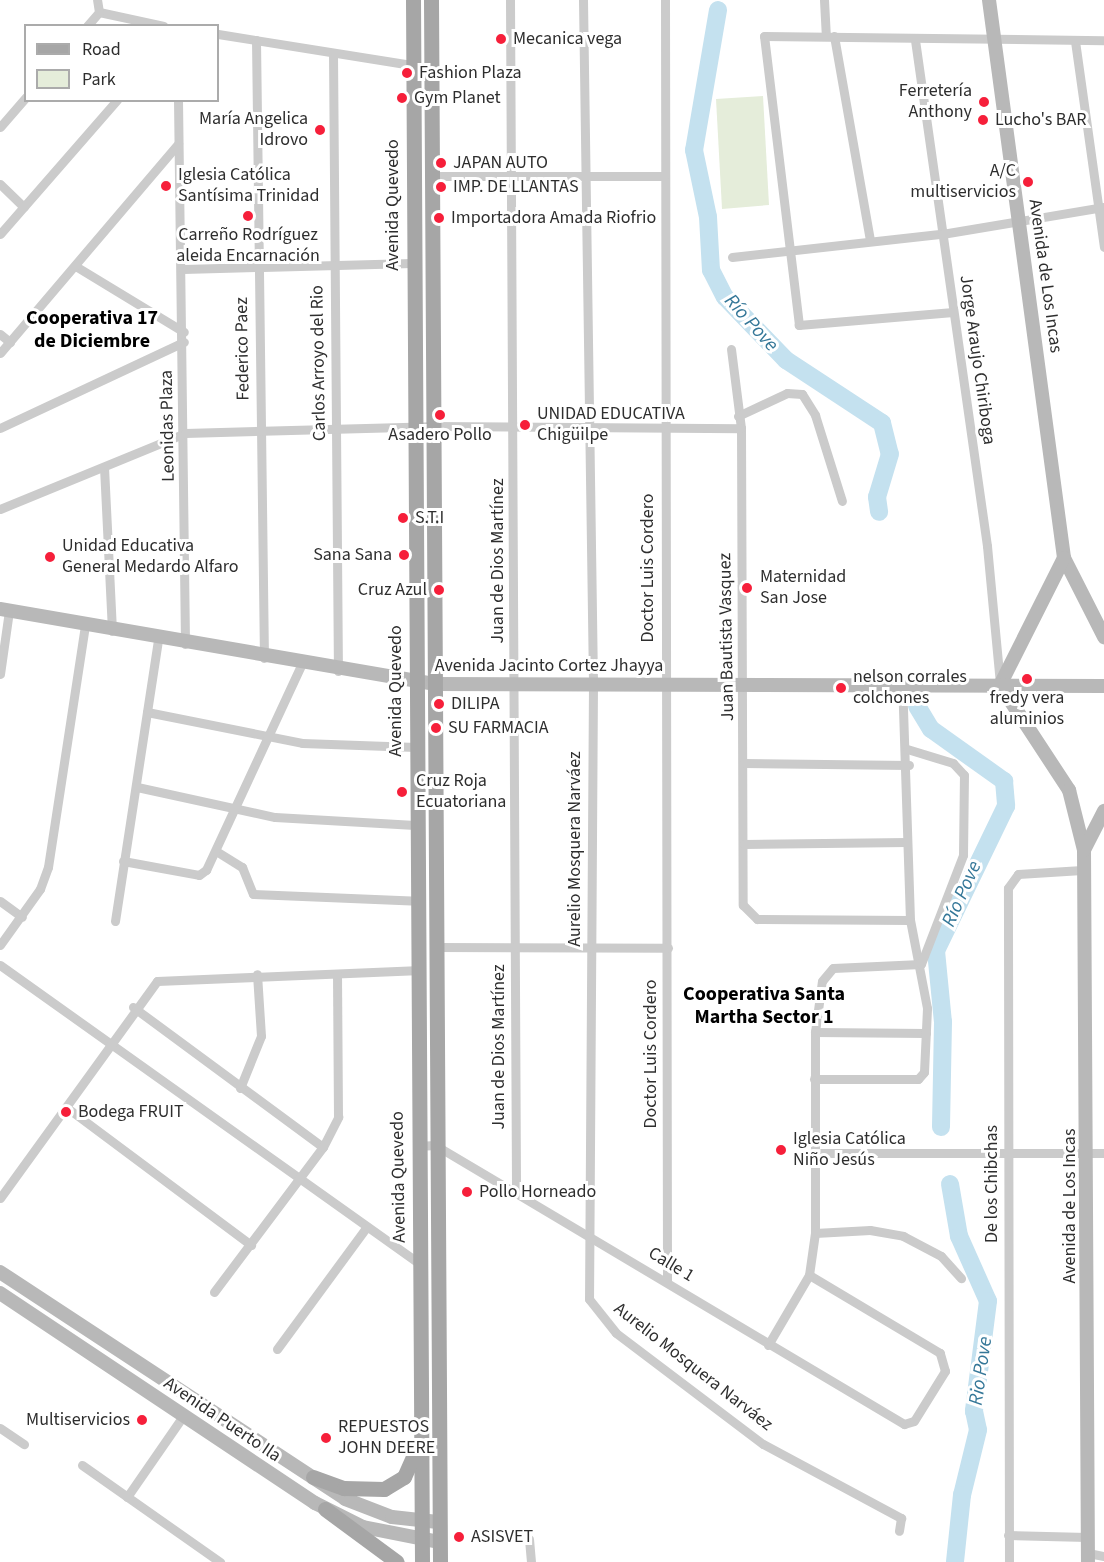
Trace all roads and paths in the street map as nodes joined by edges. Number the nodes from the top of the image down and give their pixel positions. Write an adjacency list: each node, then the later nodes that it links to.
1 (97, 0): 9 (street)
2 (412, 0): 20 (main road, Avenida Quevedo)
3 (431, 0): 27 (main road, Avenida Quevedo)
4 (510, 0): 29 (street, Juan de Dios Martínez)
5 (583, 0): 26 (street, Aurelio Mosquera Narváez)
6 (665, 0): 28 (street, Doctor Luis Cordero)
7 (824, 0): 13 (street)
8 (989, 0): 16 (street, Avenida de Los Incas)
9 (99, 12): 10 (street); 11 (street)
10 (89, 24)
11 (155, 24)
12 (219, 34): 14 (street)
13 (830, 35): 15 (street); 36 (street); 38 (street)
14 (256, 40): 19 (street); 43 (street, Federico Paez)
15 (915, 40): 16 (street); 35 (street, Jorge Araujo Chiriboga)
16 (996, 40): 18 (street); 33 (street, Avenida de Los Incas)
17 (1104, 40): 18 (street)
18 (1075, 41): 32 (street)
19 (333, 54): 20 (street); 41 (street, Carlos Arroyo del Rio)
20 (412, 65): 40 (main road, Avenida Quevedo)
21 (24, 99): 24 (street)
22 (115, 102): 31 (street)
23 (178, 102): 25 (street, Leonidas Plaza)
24 (0, 127)
25 (178, 144): 42 (street); 44 (street, Leonidas Plaza)
26 (585, 174): 28 (street); 29 (street); 54 (street, Aurelio Mosquera Narváez)
27 (431, 176): 29 (street); 52 (main road, Avenida Quevedo)
28 (664, 176): 60 (street, Doctor Luis Cordero)
29 (510, 177): 56 (street, Juan de Dios Martínez)
30 (0, 184): 31 (street)
31 (24, 207): 34 (street)
32 (1102, 208): 33 (street); 37 (street)
33 (1019, 221): 35 (street); 65 (street, Avenida de Los Incas)
34 (0, 234)
35 (942, 234): 36 (street); 45 (street, Jorge Araujo Chiriboga)
36 (870, 240): 38 (street)
37 (1104, 247)
38 (792, 249): 39 (street); 45 (street)
39 (732, 257)
40 (412, 263): 41 (street); 53 (main road, Avenida Quevedo)
41 (333, 265): 43 (street); 59 (street, Carlos Arroyo del Rio)
42 (77, 267): 47 (street); 48 (street)
43 (258, 268): 44 (street); 58 (street, Federico Paez)
44 (183, 269): 47 (street, Leonidas Plaza)
45 (954, 312): 81 (street, Jorge Araujo Chiriboga)
46 (0, 334): 48 (street)
47 (184, 337): 55 (street); 61 (street, Leonidas Plaza)
48 (10, 342): 50 (street)
49 (731, 349): 51 (street, Juan Bautista Vasquez)
50 (0, 353)
51 (738, 416): 57 (street, Juan Bautista Vasquez); 63 (street)
52 (431, 426): 53 (street); 56 (street); 77 (main road, Avenida Quevedo)
53 (414, 427): 59 (street); 76 (main road, Avenida Quevedo)
54 (588, 427): 56 (street); 60 (street); 78 (street, Aurelio Mosquera Narváez)
55 (0, 428)
56 (513, 428): 82 (street, Juan de Dios Martínez)
57 (741, 428): 60 (street); 83 (street, Juan Bautista Vasquez)
58 (261, 429): 59 (street); 61 (street); 72 (street, Federico Paez)
59 (337, 429): 74 (street, Carlos Arroyo del Rio)
60 (664, 429): 79 (street, Doctor Luis Cordero)
61 (185, 433): 62 (street); 71 (street, Leonidas Plaza)
62 (104, 467): 64 (street); 68 (street)
63 (842, 501)
64 (0, 509)
65 (1064, 558): 69 (street, Avenida de Los Incas); 81 (street)
66 (4, 610): 67 (street, Avenida Jacinto Cortez Jhayya); 75 (street)
67 (85, 626): 68 (street, Avenida Jacinto Cortez Jhayya); 103 (street)
68 (112, 631): 70 (street, Avenida Jacinto Cortez Jhayya)
69 (1104, 637)
70 (158, 639): 71 (street, Avenida Jacinto Cortez Jhayya); 85 (street)
71 (185, 644): 72 (street, Avenida Jacinto Cortez Jhayya)
72 (264, 658): 73 (street, Avenida Jacinto Cortez Jhayya)
73 (301, 665): 74 (street, Avenida Jacinto Cortez Jhayya); 86 (street)
74 (338, 671): 76 (street, Avenida Jacinto Cortez Jhayya)
75 (0, 674)
76 (415, 682): 77 (street, Avenida Jacinto Cortez Jhayya); 87 (main road, Avenida Quevedo)
77 (433, 684): 82 (street, Avenida Jacinto Cortez Jhayya); 108 (main road, Avenida Quevedo)
78 (593, 684): 79 (street, Avenida Jacinto Cortez Jhayya); 82 (street, Avenida Jacinto Cortez Jhayya); 107 (street, Aurelio Mosquera Narváez)
79 (666, 684): 83 (street, Avenida Jacinto Cortez Jhayya); 110 (street, Doctor Luis Cordero)
80 (906, 684): 81 (street, Avenida Jacinto Cortez Jhayya); 83 (street, Avenida Jacinto Cortez Jhayya); 88 (street)
81 (1000, 685): 84 (street, Avenida Jacinto Cortez Jhayya); 97 (street, Avenida de Los Incas)
82 (515, 686): 109 (street, Juan de Dios Martínez)
83 (744, 686): 89 (street, Juan Bautista Vasquez)
84 (1104, 686)
85 (147, 712): 86 (street); 91 (street)
86 (270, 735): 87 (street); 92 (street)
87 (416, 747): 94 (main road, Avenida Quevedo)
88 (907, 749): 90 (street); 111 (street)
89 (744, 763): 90 (street); 96 (street, Juan Bautista Vasquez)
90 (909, 765): 95 (street)
91 (137, 787): 92 (street); 99 (street)
92 (237, 809): 94 (street); 98 (street)
93 (1104, 811): 97 (street, Avenida de Los Incas)
94 (415, 825): 102 (main road, Avenida Quevedo)
95 (907, 842): 96 (street); 104 (street)
96 (744, 844): 104 (street, Juan Bautista Vasquez)
97 (1084, 850): 100 (street, Avenida de Los Incas)
98 (216, 851): 99 (street); 102 (street)
99 (123, 861): 105 (street)
100 (1082, 870): 128 (street, Avenida de Los Incas); 129 (street, De los Chibchas)
101 (0, 901): 103 (street)
102 (417, 901): 113 (main road, Avenida Quevedo)
103 (22, 917): 106 (street)
104 (910, 920): 111 (street)
105 (116, 921)
106 (0, 945)
107 (591, 945): 109 (street); 110 (street); 137 (street, Aurelio Mosquera Narváez)
108 (435, 947): 109 (street); 123 (main road, Avenida Quevedo)
109 (515, 947): 133 (street, Juan de Dios Martínez)
110 (668, 948): 143 (street, Doctor Luis Cordero)
111 (921, 964): 117 (street); 118 (street)
112 (0, 965): 119 (street)
113 (416, 970): 115 (street); 124 (main road, Avenida Quevedo)
114 (257, 974): 115 (street); 116 (street); 121 (street)
115 (337, 974): 125 (street)
116 (134, 1007): 119 (street); 121 (street)
117 (815, 1032): 118 (street); 120 (street)
118 (926, 1034): 120 (street)
119 (107, 1043): 122 (street); 131 (street)
120 (814, 1079): 126 (street)
121 (240, 1088): 125 (street)
122 (66, 1107): 132 (street); 138 (street)
123 (435, 1145): 124 (street); 133 (street, Calle 1); 157 (main road, Avenida Quevedo)
124 (418, 1146): 139 (main road, Avenida Quevedo)
125 (323, 1147): 131 (street)
126 (813, 1153): 129 (street); 136 (street)
127 (1104, 1153): 128 (street)
128 (1089, 1154): 129 (street); 160 (street, Avenida de Los Incas)
129 (1009, 1155): 159 (street, De los Chibchas)
130 (0, 1179): 132 (street)
131 (298, 1180): 135 (street); 138 (street)
132 (9, 1185): 134 (street)
133 (516, 1194): 137 (street, Calle 1)
134 (0, 1198)
135 (366, 1228): 139 (street); 147 (street)
136 (815, 1233): 141 (street); 142 (street)
137 (593, 1237): 143 (street, Calle 1); 158 (street, Aurelio Mosquera Narváez)
138 (251, 1245): 144 (street)
139 (420, 1264): 150 (main road, Avenida Quevedo)
140 (0, 1272): 153 (street, Avenida Puerto Ila)
141 (808, 1275): 146 (street); 146 (street, Calle 1)
142 (961, 1278)
143 (667, 1281): 146 (street, Calle 1)
144 (214, 1292)
145 (0, 1293): 148 (street, Avenida Puerto Ila)
146 (768, 1345)
147 (277, 1349)
148 (183, 1416): 154 (street); 155 (street, Avenida Puerto Ila)
149 (0, 1428): 151 (street)
150 (420, 1436): 153 (main road); 156 (main road, Avenida Quevedo)
151 (24, 1444)
152 (82, 1465): 154 (street)
153 (313, 1477): 156 (street, Avenida Puerto Ila)
154 (127, 1497): 166 (street)
155 (325, 1509): 162 (street, Avenida Puerto Ila); 167 (main road)
156 (422, 1521): 157 (street, Avenida Puerto Ila); 162 (main road, Avenida Quevedo)
157 (438, 1522): 163 (main road, Avenida Quevedo)
158 (899, 1531)
159 (1008, 1535): 160 (street); 171 (street, De los Chibchas)
160 (1087, 1537): 165 (street, Avenida de Los Incas)
161 (529, 1539): 170 (street)
162 (422, 1541): 163 (street, Avenida Puerto Ila); 168 (main road, Avenida Quevedo)
163 (439, 1542): 169 (main road, Avenida Quevedo)
164 (1104, 1556): 165 (street)
165 (1088, 1558)
166 (220, 1562)
167 (397, 1562)
168 (422, 1562)
169 (440, 1562)
170 (531, 1562)
171 (1009, 1562)

